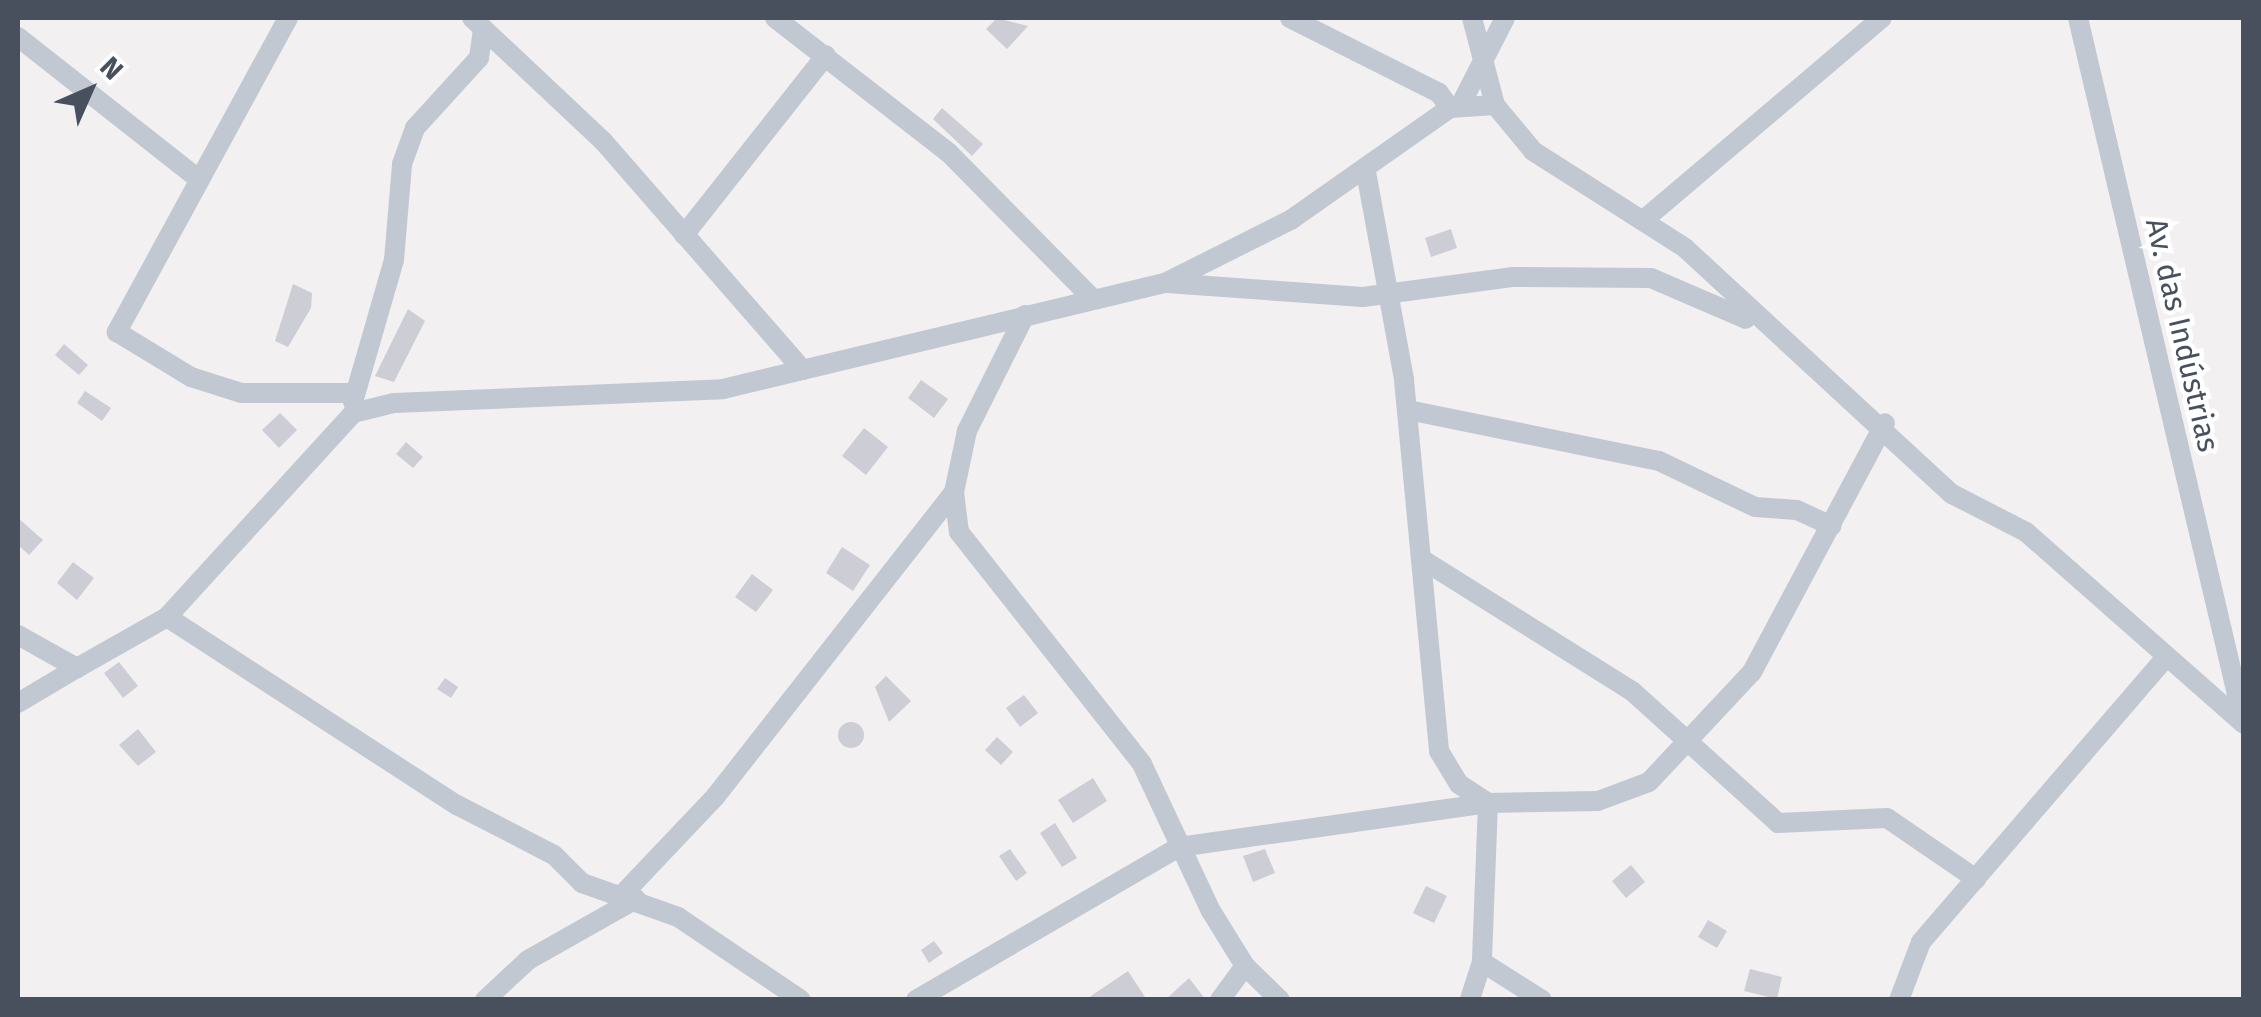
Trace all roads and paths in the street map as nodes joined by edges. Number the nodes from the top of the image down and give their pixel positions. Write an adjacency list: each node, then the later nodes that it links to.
1 (288, 18): 17 (street)
2 (775, 18): 11 (street)
3 (1290, 18): 15 (street)
4 (1472, 18): 13 (street)
5 (1506, 18): 13 (street)
6 (1882, 18): 18 (street)
7 (2078, 18): 39 (street, Av. das Indústrias)
8 (477, 23): 10 (street); 12 (street)
9 (18, 37): 17 (street)
10 (512, 54): 12 (street); 19 (street)
11 (826, 56): 19 (street); 22 (street)
12 (478, 58): 26 (street)
13 (1478, 60): 14 (street); 15 (street)
14 (1495, 105): 15 (street); 18 (street)
15 (1455, 106): 16 (street)
16 (1366, 172): 20 (street); 21 (street)
17 (196, 177): 26 (street)
18 (1646, 218): 24 (street)
19 (684, 235): 25 (street)
20 (1165, 283): 21 (street); 22 (street)
21 (1390, 295): 24 (street); 27 (street)
22 (1094, 299): 23 (street)
23 (1025, 315): 25 (street); 29 (street)
24 (1764, 329): 28 (street)
25 (803, 370): 26 (street)
26 (353, 403): 34 (street)
27 (1408, 410): 31 (street); 33 (street)
28 (1885, 423): 31 (street); 36 (street)
29 (954, 492): 30 (street); 32 (street)
30 (931, 522): 32 (street); 44 (street)
31 (1831, 526): 40 (street)
32 (958, 529): 42 (street)
33 (1423, 560): 40 (street); 41 (street)
34 (167, 617): 37 (street); 44 (street)
35 (18, 635): 37 (street)
36 (2164, 659): 39 (street); 43 (street)
37 (77, 668): 38 (street)
38 (18, 703)
39 (2244, 723)
40 (1695, 742): 41 (street); 43 (street)
41 (1488, 802): 42 (street); 45 (street)
42 (1180, 848): 46 (street); 49 (street)
43 (1976, 879): 54 (street)
44 (629, 897): 47 (street); 48 (street)
45 (1482, 962): 52 (street); 53 (street)
46 (1245, 966): 50 (street); 51 (street)
47 (485, 1000)
48 (801, 1000)
49 (916, 1000)
50 (1220, 1000)
51 (1280, 1000)
52 (1470, 1000)
53 (1542, 1000)
54 (1899, 1000)

